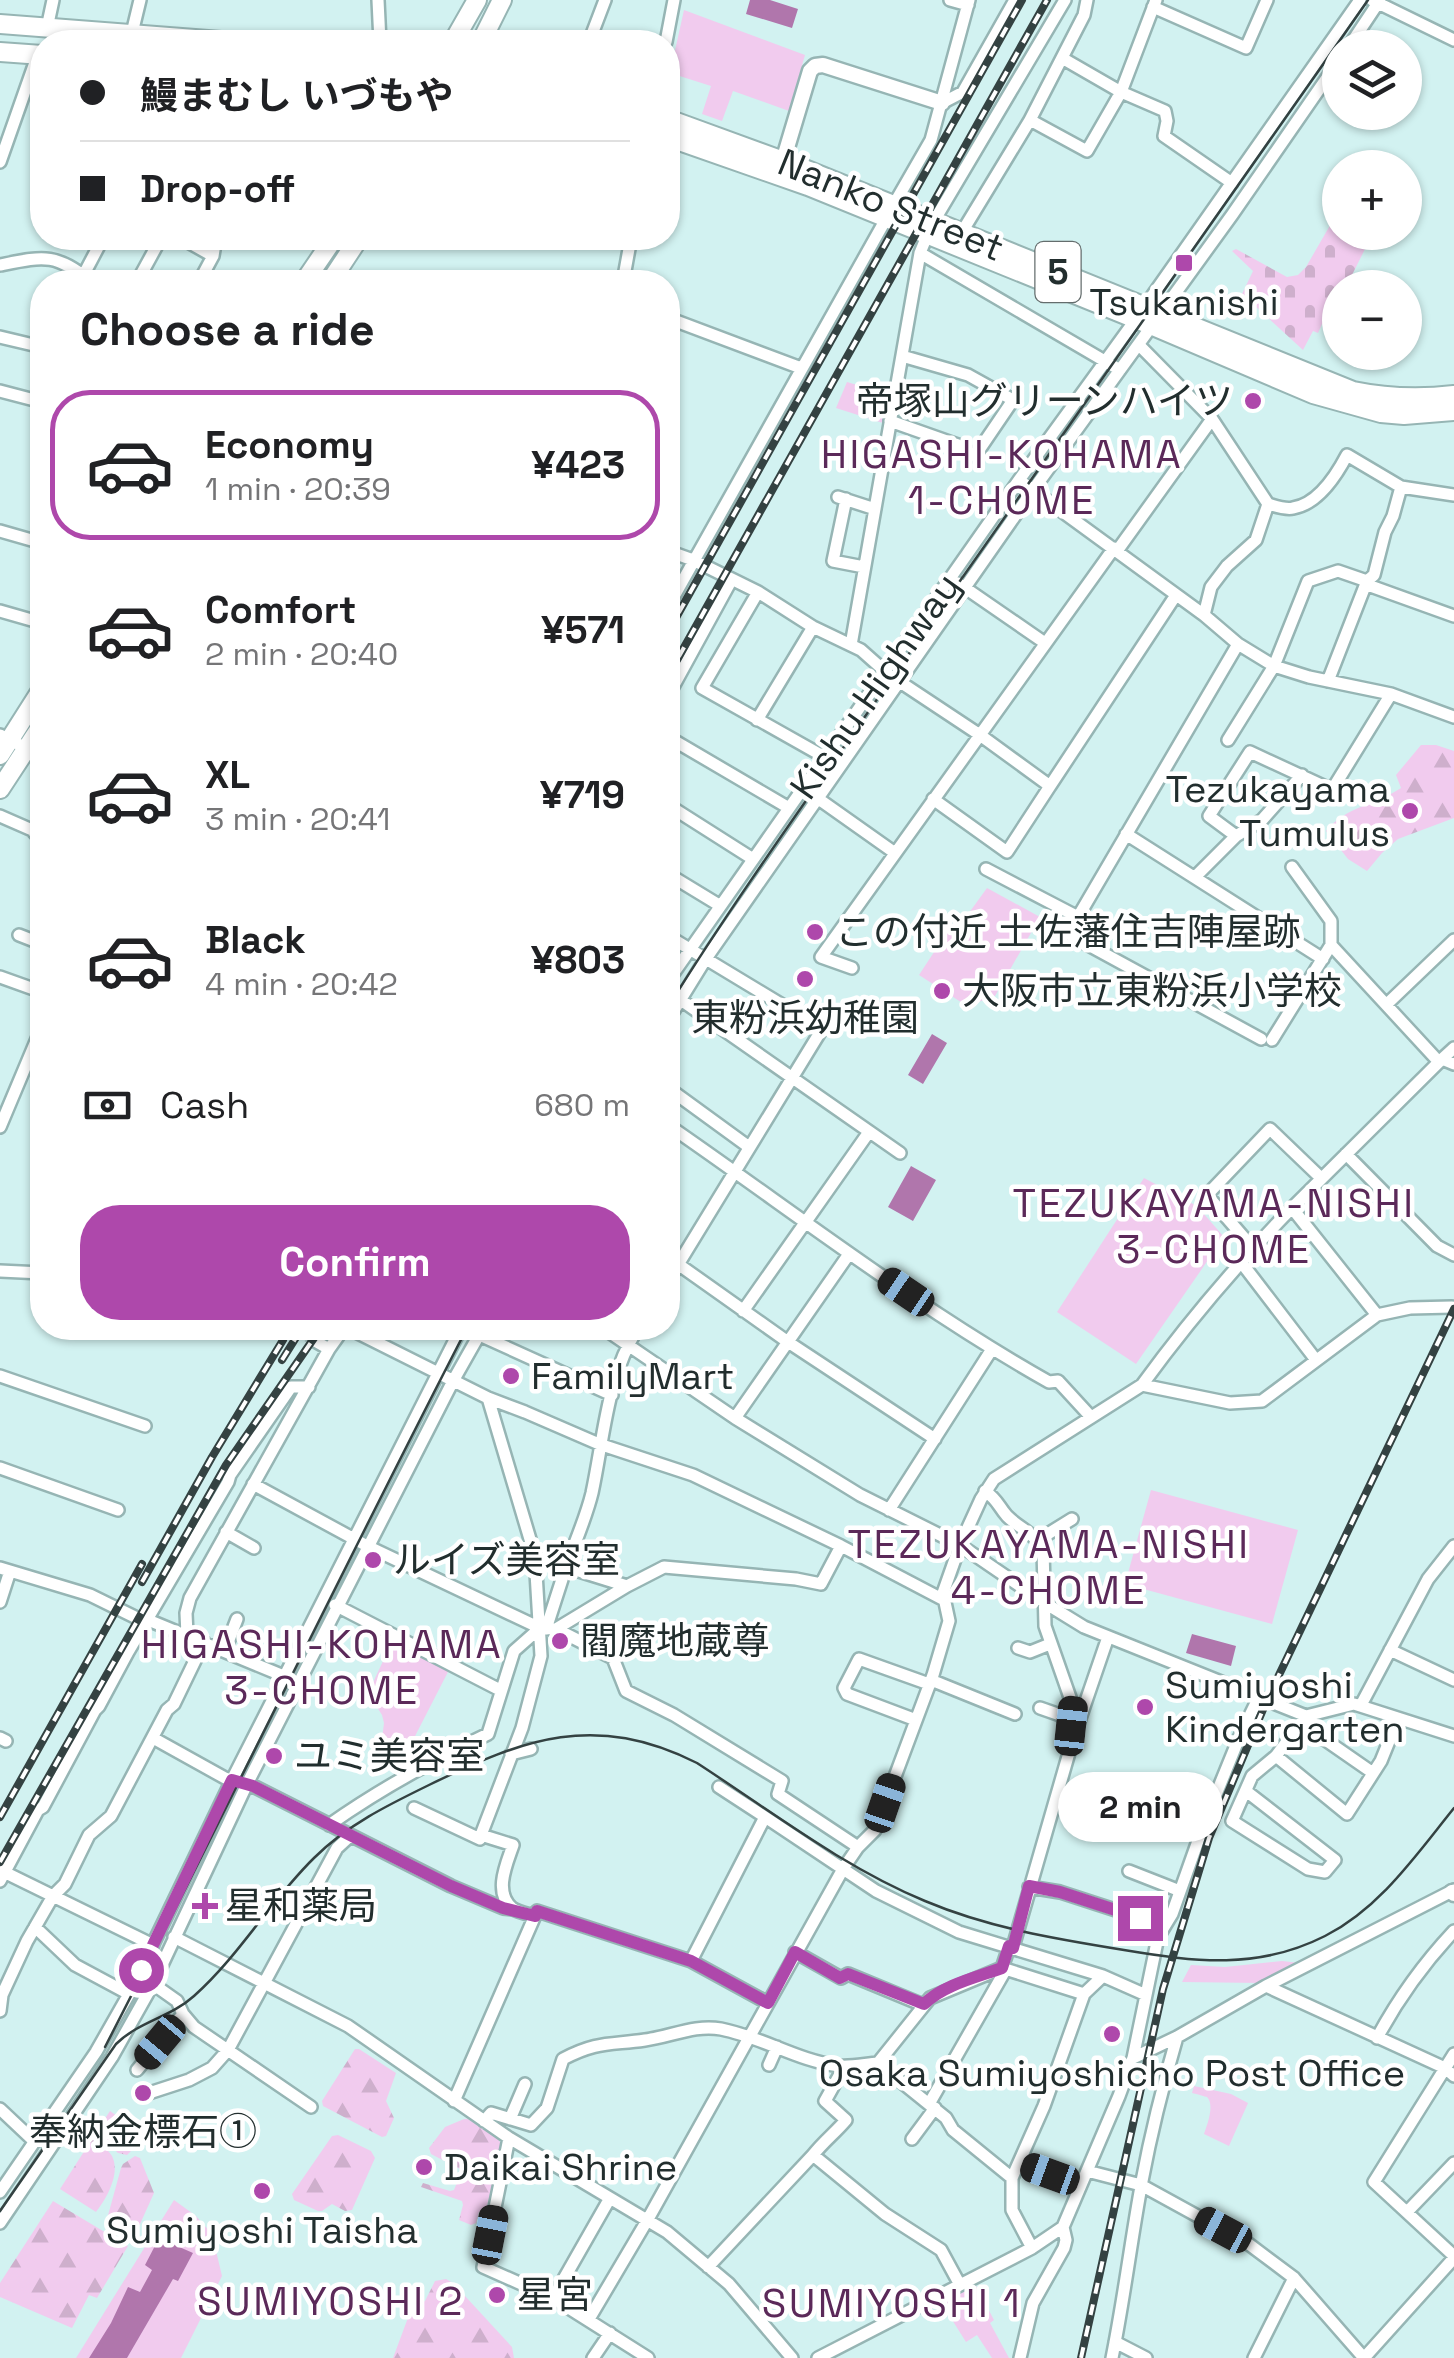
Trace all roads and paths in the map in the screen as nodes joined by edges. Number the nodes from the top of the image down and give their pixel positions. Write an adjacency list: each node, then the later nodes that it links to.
1 (53, 0): 18 (street)
2 (140, 0): 20 (street)
3 (378, 0): 21 (street)
4 (476, 0): 22 (main road)
5 (502, 0): 23 (main road)
6 (606, 0): 24 (street)
7 (674, 0): 25 (street)
8 (950, 0): 15 (street)
9 (1014, 0): 34 (street)
10 (1065, 0): 43 (street)
11 (1086, 0): 30 (street)
12 (1267, 0): 16 (street)
13 (1360, 0): 40 (street, Kishu Highway)
14 (1376, 1): 26 (street); 27 (street)
15 (968, 2): 34 (street)
16 (1154, 4): 33 (street)
17 (0, 24): 18 (main road)
18 (47, 28): 19 (main road)
19 (81, 30)
20 (133, 30)
21 (379, 30)
22 (460, 30)
23 (487, 30)
24 (595, 30)
25 (668, 30)
26 (1359, 30)
27 (1454, 40)
28 (0, 52): 29 (main road)
29 (30, 54)
30 (1062, 58): 33 (street); 35 (street)
31 (30, 81): 39 (street)
32 (1322, 83): 50 (street, Kishu Highway)
33 (1121, 92): 35 (street); 40 (street)
34 (942, 103): 38 (street); 41 (street)
35 (1030, 120): 42 (street)
36 (680, 123): 38 (main road, Nanko Street / 5)
37 (680, 141): 41 (main road, Nanko Street / 5)
38 (783, 161): 41 (main road, Nanko Street / 5)
39 (0, 162)
40 (1232, 183): 50 (street, Kishu Highway)
41 (890, 212): 43 (main road, Nanko Street / 5); 57 (street)
42 (962, 232): 43 (main road, Nanko Street / 5); 50 (main road, Nanko Street / 5)
43 (927, 237): 50 (main road, Nanko Street / 5); 55 (street); 56 (street)
44 (203, 250): 46 (street)
45 (214, 250): 46 (street)
46 (213, 256): 49 (street)
47 (0, 265): 48 (street)
48 (74, 270)
49 (205, 270)
50 (1148, 317): 54 (street, Kishu Highway); 56 (street, Kishu Highway); 60 (main road, Nanko Street / 5); 62 (main road, Nanko Street / 5)
51 (680, 323): 57 (street)
52 (0, 337): 53 (street)
53 (30, 344)
54 (1138, 344): 58 (street, Kishu Highway); 63 (street)
55 (902, 356): 64 (street); 64 (street)
56 (1105, 361): 58 (street); 65 (street, Kishu Highway)
57 (801, 368): 75 (street)
58 (1120, 370): 67 (street, Kishu Highway)
59 (0, 392): 61 (street)
60 (1454, 395)
61 (30, 399)
62 (1454, 411)
63 (1212, 419): 69 (street); 73 (street)
64 (890, 420): 70 (street)
65 (1019, 480): 67 (street); 77 (street, Kishu Highway)
66 (1400, 487): 68 (street); 69 (street); 79 (street)
67 (1033, 490): 73 (street); 81 (street, Kishu Highway)
68 (1454, 495)
69 (1268, 504): 85 (street)
70 (875, 508): 76 (street); 76 (street)
71 (0, 531): 72 (street)
72 (30, 540)
73 (1115, 550): 83 (street); 89 (street)
74 (680, 555): 75 (street)
75 (693, 560): 78 (street); 80 (street)
76 (864, 567): 90 (street)
77 (951, 578): 81 (street); 93 (street, Kishu Highway)
78 (732, 579): 82 (street); 94 (street)
79 (1366, 582): 86 (street); 92 (street); 96 (street)
80 (680, 584)
81 (964, 588): 89 (street); 95 (street, Kishu Highway)
82 (758, 592): 88 (street); 100 (street)
83 (1176, 595): 85 (street); 110 (street)
84 (0, 611): 87 (street)
85 (1204, 616): 91 (street)
86 (1454, 616)
87 (30, 620)
88 (813, 627): 90 (street); 100 (street)
89 (1045, 643): 101 (street)
90 (851, 644): 93 (street)
91 (1238, 644): 92 (street); 119 (street)
92 (1274, 666): 96 (street); 102 (street)
93 (885, 671): 95 (street); 107 (street, Kishu Highway)
94 (680, 674)
95 (900, 682): 101 (street); 108 (street, Kishu Highway)
96 (1328, 682): 97 (street)
97 (1391, 694): 99 (street); 109 (street)
98 (30, 705): 103 (main road)
99 (1454, 717)
100 (757, 720): 107 (street)
101 (980, 735): 110 (street); 114 (street)
102 (1228, 740)
103 (3, 743): 105 (street)
104 (680, 744): 115 (street)
105 (30, 751)
106 (30, 757): 112 (main road)
107 (825, 757): 108 (street); 111 (street, Kishu Highway)
108 (840, 766): 113 (street, Kishu Highway)
109 (1302, 775): 120 (street); 120 (street)
110 (1050, 786): 114 (street)
111 (804, 788): 113 (street); 115 (street, Kishu Highway)
112 (0, 789)
113 (817, 798): 121 (street); 136 (street, Kishu Highway)
114 (933, 799): 121 (street)
115 (789, 808): 122 (street, Kishu Highway)
116 (680, 813): 122 (street)
117 (0, 816): 118 (street)
118 (30, 829)
119 (1126, 834): 125 (street); 128 (street)
120 (1236, 836): 125 (street)
121 (895, 853): 138 (street)
122 (754, 859): 127 (street, Kishu Highway)
123 (1292, 867): 133 (street)
124 (986, 869): 128 (street)
125 (1196, 877): 135 (street)
126 (680, 881): 127 (street)
127 (720, 905): 134 (street, Kishu Highway)
128 (1078, 917): 135 (street)
129 (20, 935): 130 (street)
130 (30, 939)
131 (1454, 940): 142 (street)
132 (680, 944): 134 (street)
133 (1331, 945): 135 (street); 142 (street)
134 (688, 949): 136 (street); 137 (street, Kishu Highway)
135 (1322, 959)
136 (706, 960): 141 (street, Kishu Highway); 146 (street)
137 (680, 962)
138 (852, 968)
139 (0, 977): 140 (street)
140 (30, 988)
141 (680, 1000): 146 (street)
142 (1387, 1004): 145 (street)
143 (1454, 1048): 145 (street)
144 (30, 1051): 148 (street)
145 (1445, 1062): 153 (street)
146 (792, 1078): 149 (street); 151 (street)
147 (680, 1097): 151 (street)
148 (0, 1127)
149 (869, 1132): 152 (street); 157 (street)
150 (680, 1133): 154 (street)
151 (750, 1147): 154 (street)
152 (900, 1153)
153 (1346, 1154): 155 (street); 161 (street)
154 (735, 1172): 157 (street); 159 (street)
155 (1320, 1178): 156 (street); 158 (street)
156 (1292, 1208): 158 (street); 168 (street)
157 (806, 1222): 160 (street); 167 (street)
158 (1253, 1248): 162 (street)
159 (680, 1250)
160 (849, 1254): 177 (street); 180 (street)
161 (1454, 1255)
162 (1241, 1262): 181 (street); 185 (street)
163 (680, 1265): 167 (street)
164 (0, 1271): 165 (street)
165 (30, 1272)
166 (1452, 1307): 168 (street)
167 (743, 1311): 177 (street)
168 (1377, 1315): 181 (street)
169 (336, 1340): 179 (street)
170 (370, 1340): 182 (street)
171 (455, 1340): 182 (street)
172 (476, 1340): 184 (street)
173 (498, 1340): 187 (street)
174 (623, 1340): 178 (street)
175 (630, 1340): 178 (street)
176 (315, 1341): 179 (street)
177 (788, 1342): 190 (street); 192 (street)
178 (628, 1343): 187 (street); 190 (street)
179 (329, 1349): 186 (street)
180 (992, 1349): 189 (street); 192 (street)
181 (1316, 1360): 185 (street)
182 (437, 1373): 184 (street); 201 (street)
183 (0, 1376): 191 (street)
184 (453, 1381): 188 (street); 207 (street)
185 (1142, 1385): 189 (street)
186 (309, 1386): 195 (street); 218 (street)
187 (612, 1394): 193 (street)
188 (488, 1398): 193 (street); 208 (street)
189 (1091, 1417): 196 (street)
190 (735, 1418): 198 (street)
191 (145, 1426)
192 (934, 1438): 198 (street)
193 (599, 1444): 204 (street); 209 (street)
194 (0, 1468): 197 (street)
195 (253, 1484): 200 (street); 201 (street)
196 (985, 1491): 202 (street); 203 (street)
197 (118, 1510)
198 (888, 1510): 203 (street)
199 (1072, 1519): 202 (street)
200 (226, 1532): 206 (street); 220 (street)
201 (354, 1539): 207 (street); 212 (street)
202 (1038, 1540): 215 (street)
203 (960, 1545): 213 (street); 215 (street)
204 (840, 1546): 211 (street); 213 (street)
205 (1454, 1546): 226 (street)
206 (254, 1548)
207 (369, 1548): 216 (street); 219 (street)
208 (535, 1556): 209 (street); 219 (street)
209 (566, 1567): 211 (street); 219 (street)
210 (5, 1570): 214 (street); 218 (street)
211 (627, 1586): 219 (street)
212 (323, 1600): 216 (street); 227 (street)
213 (944, 1600): 229 (street)
214 (0, 1602)
215 (1045, 1603): 221 (street); 223 (street)
216 (338, 1607): 230 (street); 231 (street)
217 (237, 1619): 225 (street)
218 (146, 1622): 220 (street); 258 (street)
219 (547, 1629): 231 (street); 243 (street); 255 (street)
220 (187, 1635): 222 (street)
221 (1108, 1637): 232 (street); 239 (street)
222 (204, 1642): 225 (street); 241 (street)
223 (1050, 1644): 224 (street); 239 (street)
224 (1018, 1648)
225 (225, 1650): 227 (street)
226 (1390, 1650): 228 (street); 233 (street)
227 (284, 1676): 230 (street); 246 (street)
228 (1454, 1680)
229 (930, 1682): 235 (street); 238 (street); 238 (street)
230 (299, 1683): 247 (street)
231 (500, 1690): 252 (street)
232 (1259, 1697): 236 (street); 260 (street)
233 (1361, 1706): 236 (street); 237 (street)
234 (1040, 1708): 239 (street)
235 (1015, 1714)
236 (1306, 1716): 244 (street); 245 (street)
237 (1398, 1719): 240 (street); 245 (street)
238 (916, 1720): 255 (street)
239 (1072, 1733): 259 (street)
240 (1454, 1736)
241 (152, 1738): 246 (street); 262 (street)
242 (531, 1749): 243 (street)
243 (511, 1754): 263 (street)
244 (1276, 1756): 245 (street); 249 (street)
245 (1372, 1773)
246 (232, 1780): 247 (street); 269 (street)
247 (247, 1784): 252 (street); 268 (street)
248 (719, 1787): 251 (street)
249 (1246, 1791): 249 (street)
250 (414, 1808): 254 (street)
251 (765, 1817): 256 (street); 272 (street)
252 (330, 1825): 253 (street)
253 (350, 1836): 263 (street); 275 (street)
254 (480, 1838)
255 (858, 1847): 256 (street)
256 (843, 1868): 270 (street); 271 (street)
257 (1130, 1870): 260 (street)
258 (2, 1875): 262 (street)
259 (1029, 1886): 265 (street); 270 (street)
260 (1180, 1891): 265 (street)
261 (1453, 1892): 277 (street)
262 (53, 1896): 266 (street); 269 (street)
263 (512, 1908): 264 (street)
264 (535, 1916): 272 (street); 299 (street)
265 (1168, 1919): 280 (street)
266 (35, 1927): 278 (street); 283 (street)
267 (1454, 1931): 287 (street)
268 (174, 1938): 275 (street); 276 (street)
269 (153, 1945): 278 (street)
270 (1011, 1947): 273 (street); 274 (street)
271 (795, 1952): 281 (street); 282 (street)
272 (691, 1961): 281 (street)
273 (1004, 1969): 279 (street); 282 (street); 300 (street)
274 (1102, 1976): 279 (street); 280 (street)
275 (265, 1982): 289 (street); 299 (street)
276 (152, 1984): 284 (street); 319 (street)
277 (1266, 1986): 286 (street); 287 (street)
278 (128, 1994): 307 (street)
279 (1084, 1994): 310 (street)
280 (1146, 1994): 291 (street)
281 (768, 2003): 285 (street)
282 (924, 2004): 292 (street)
283 (0, 2011)
284 (183, 2014): 289 (street); 295 (street)
285 (748, 2036): 288 (street); 303 (street); 318 (street)
286 (1177, 2037): 291 (street); 314 (street)
287 (1377, 2038): 296 (street)
288 (777, 2046): 293 (street); 294 (street)
289 (228, 2050): 298 (street); 301 (street)
290 (1454, 2054): 296 (street)
291 (1133, 2058): 311 (street)
292 (878, 2062): 294 (street); 300 (street)
293 (770, 2065)
294 (844, 2067): 308 (street)
295 (137, 2070)
296 (1450, 2072): 317 (street)
297 (525, 2084): 303 (street)
298 (143, 2094)
299 (454, 2102): 304 (street)
300 (932, 2106): 306 (street); 312 (street)
301 (311, 2107)
302 (0, 2109): 307 (street)
303 (510, 2118): 304 (street)
304 (484, 2121): 305 (street)
305 (509, 2138): 316 (street); 326 (street)
306 (912, 2139)
307 (35, 2142): 315 (street)
308 (813, 2154): 323 (street); 325 (street)
309 (1454, 2162): 317 (street)
310 (1019, 2164): 312 (street); 313 (street)
311 (1087, 2171): 313 (street); 314 (street)
312 (1012, 2178): 321 (street)
313 (1080, 2185): 320 (street)
314 (1141, 2185): 324 (street); 329 (street)
315 (0, 2192)
316 (610, 2198): 318 (street); 326 (street)
317 (1407, 2212): 322 (street)
318 (648, 2219): 323 (street); 327 (street)
319 (0, 2223)
320 (1063, 2227): 321 (street); 334 (street)
321 (1032, 2248): 325 (street)
322 (1454, 2257): 324 (street)
323 (708, 2267): 332 (street)
324 (1294, 2278): 337 (street)
325 (960, 2284): 333 (street)
326 (553, 2298): 327 (street)
327 (589, 2319): 328 (street)
328 (610, 2332): 330 (street); 331 (street)
329 (1115, 2342): 335 (street); 336 (street)
330 (593, 2358)
331 (648, 2358)
332 (792, 2358)
333 (818, 2358)
334 (1020, 2358)
335 (1112, 2358)
336 (1146, 2358)
337 (1254, 2358)

